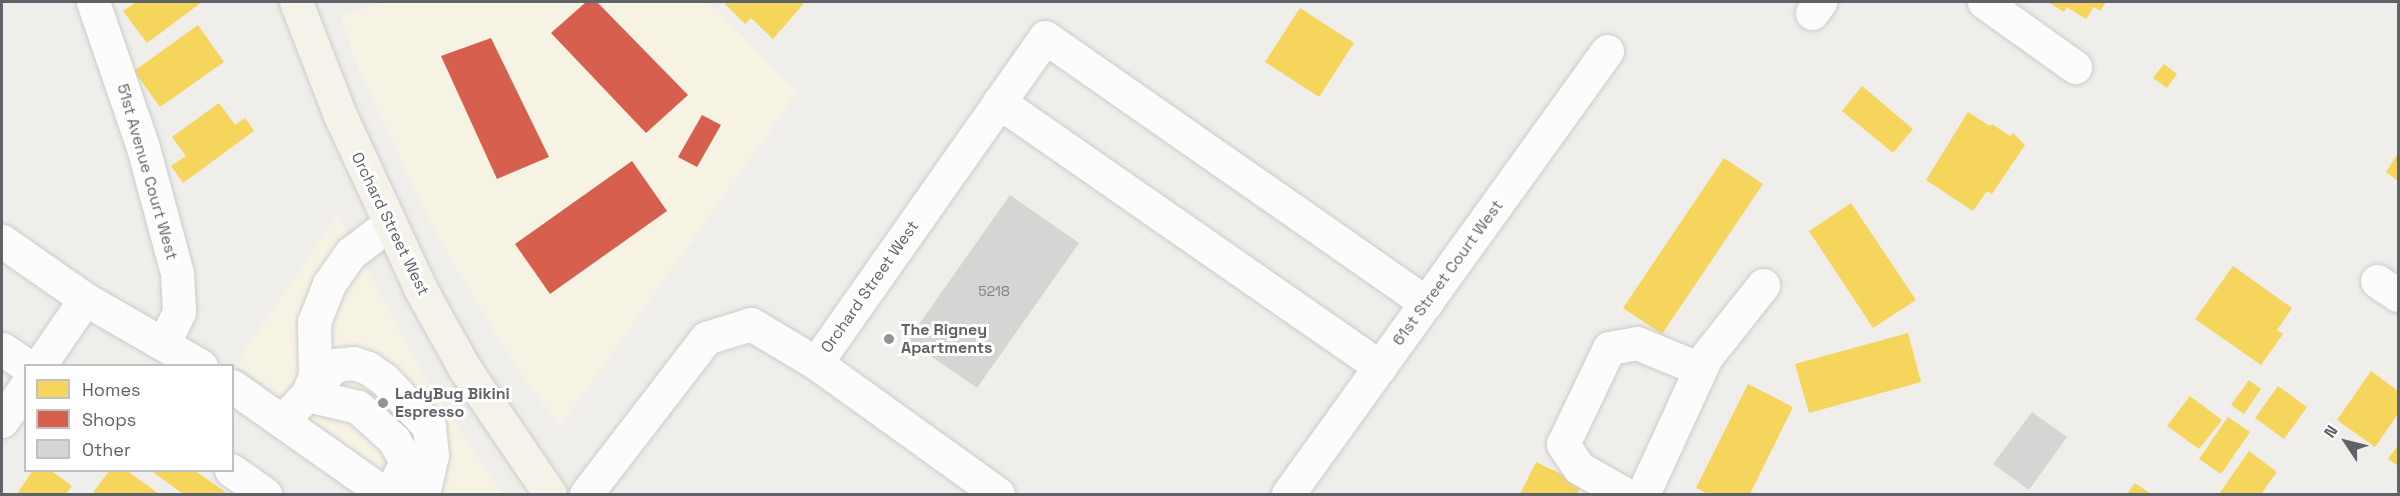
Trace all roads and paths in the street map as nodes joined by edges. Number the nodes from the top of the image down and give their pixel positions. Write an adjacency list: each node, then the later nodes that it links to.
1 (93, 2): 12 (street, 51st Avenue Court West)
2 (296, 2): 7 (main road, Orchard Street West)
3 (1984, 2): 5 (street)
4 (1607, 51): 11 (street, 61st Street Court West)
5 (2075, 67)
6 (999, 102): 11 (street, Orchard Street West); 14 (street, Orchard Street West); 18 (street)
7 (388, 224): 22 (street); 29 (main road, Orchard Street West)
8 (2, 241): 10 (street)
9 (1763, 285): 19 (street)
10 (86, 299): 12 (street); 16 (street)
11 (1426, 303): 18 (street, 61st Street Court West)
12 (164, 342): 17 (street)
13 (2, 349): 15 (street)
14 (816, 363): 30 (street, Orchard Street West); 31 (street)
15 (24, 364)
16 (40, 364)
17 (198, 364)
18 (1380, 367): 32 (street, 61st Street Court West)
19 (1700, 369): 33 (street); 34 (street)
20 (234, 387): 24 (street)
21 (24, 389): 23 (street)
22 (307, 395): 24 (street); 27 (street); 28 (street)
23 (2, 421)
24 (282, 421): 27 (street)
25 (232, 472): 26 (street)
26 (265, 495)
27 (388, 495)
28 (423, 495)
29 (550, 495)
30 (586, 495)
31 (998, 495)
32 (1288, 495)
33 (1625, 495)
34 (1643, 495)

